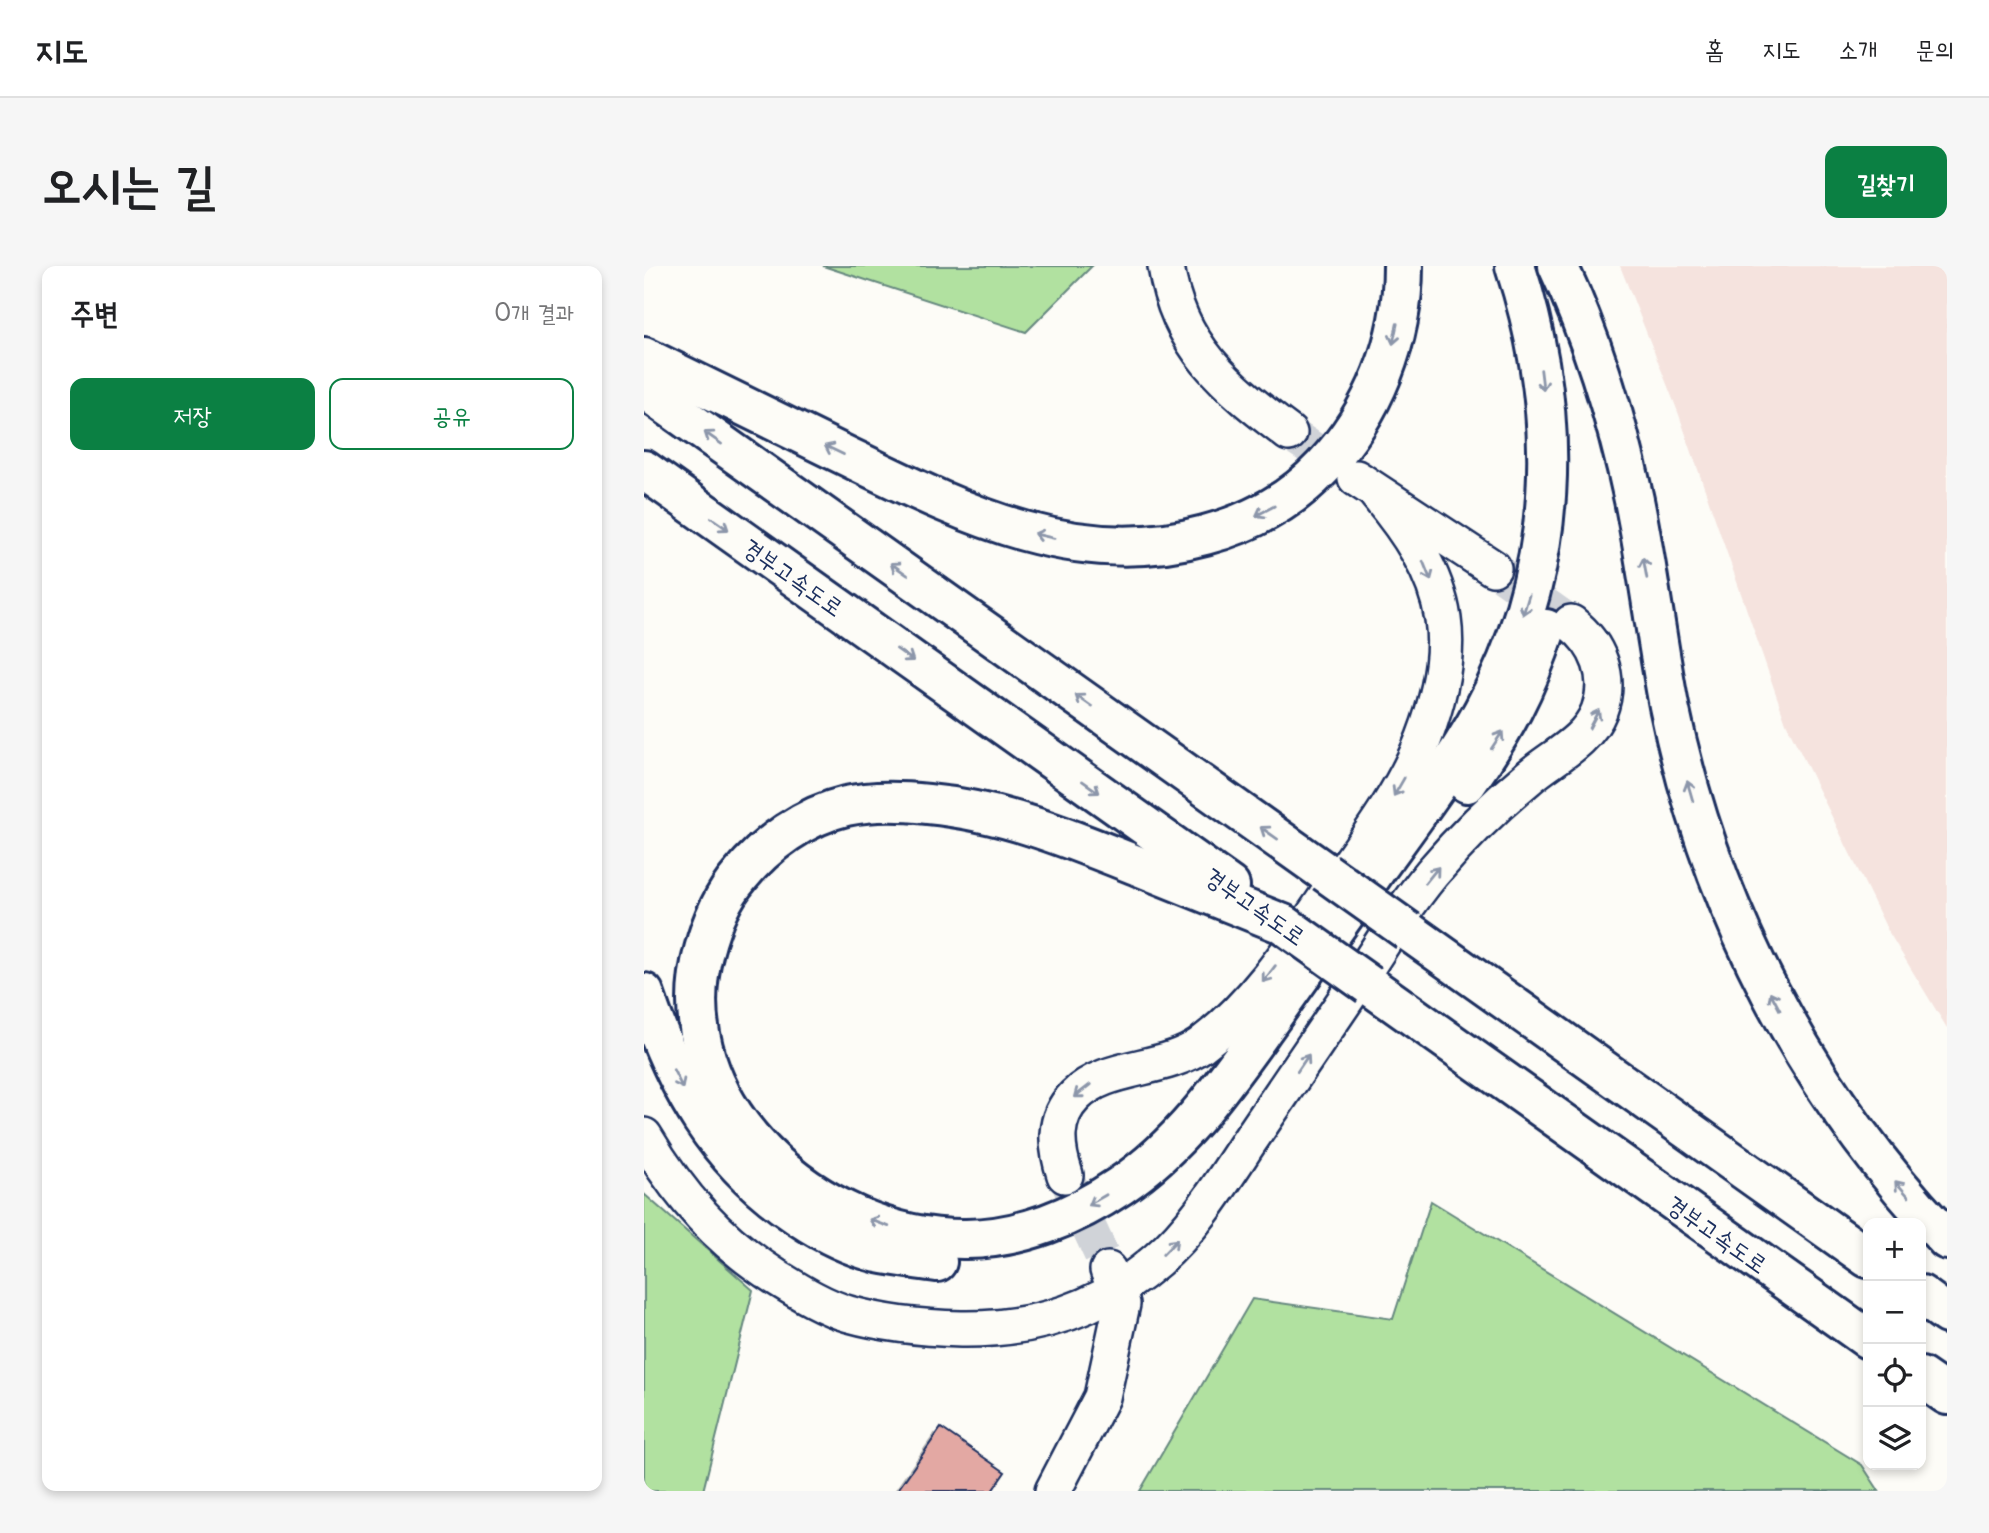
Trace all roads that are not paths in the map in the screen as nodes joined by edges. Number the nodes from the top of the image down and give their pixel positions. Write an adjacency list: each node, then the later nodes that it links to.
1 (1166, 266): 8 (street)
2 (1403, 266): 6 (highway, one-way to 6)
3 (1515, 266): 12 (highway, one-way to 12)
4 (1538, 266): 13 (highway, one-way to 4)
5 (1558, 266): 16 (highway, one-way to 5)
6 (644, 356)
7 (644, 389): 17 (highway, one-way to 7, bridge)
8 (1289, 433)
9 (644, 470): 12 (highway, 경부고속도로, one-way to 12)
10 (1493, 568): 15 (street, one-way to 15)
11 (1572, 623): 18 (street, one-way to 11)
12 (1283, 924): 21 (highway, 경부고속도로, bridge)
13 (644, 993)
14 (644, 1136): 18 (street)
15 (1065, 1175)
16 (1947, 1240)
17 (1863, 1254)
18 (1112, 1278): 24 (street)
19 (1926, 1299): 20 (highway)
20 (1947, 1314)
21 (1863, 1335)
22 (1926, 1380): 23 (highway)
23 (1947, 1395)
24 (1053, 1491)

